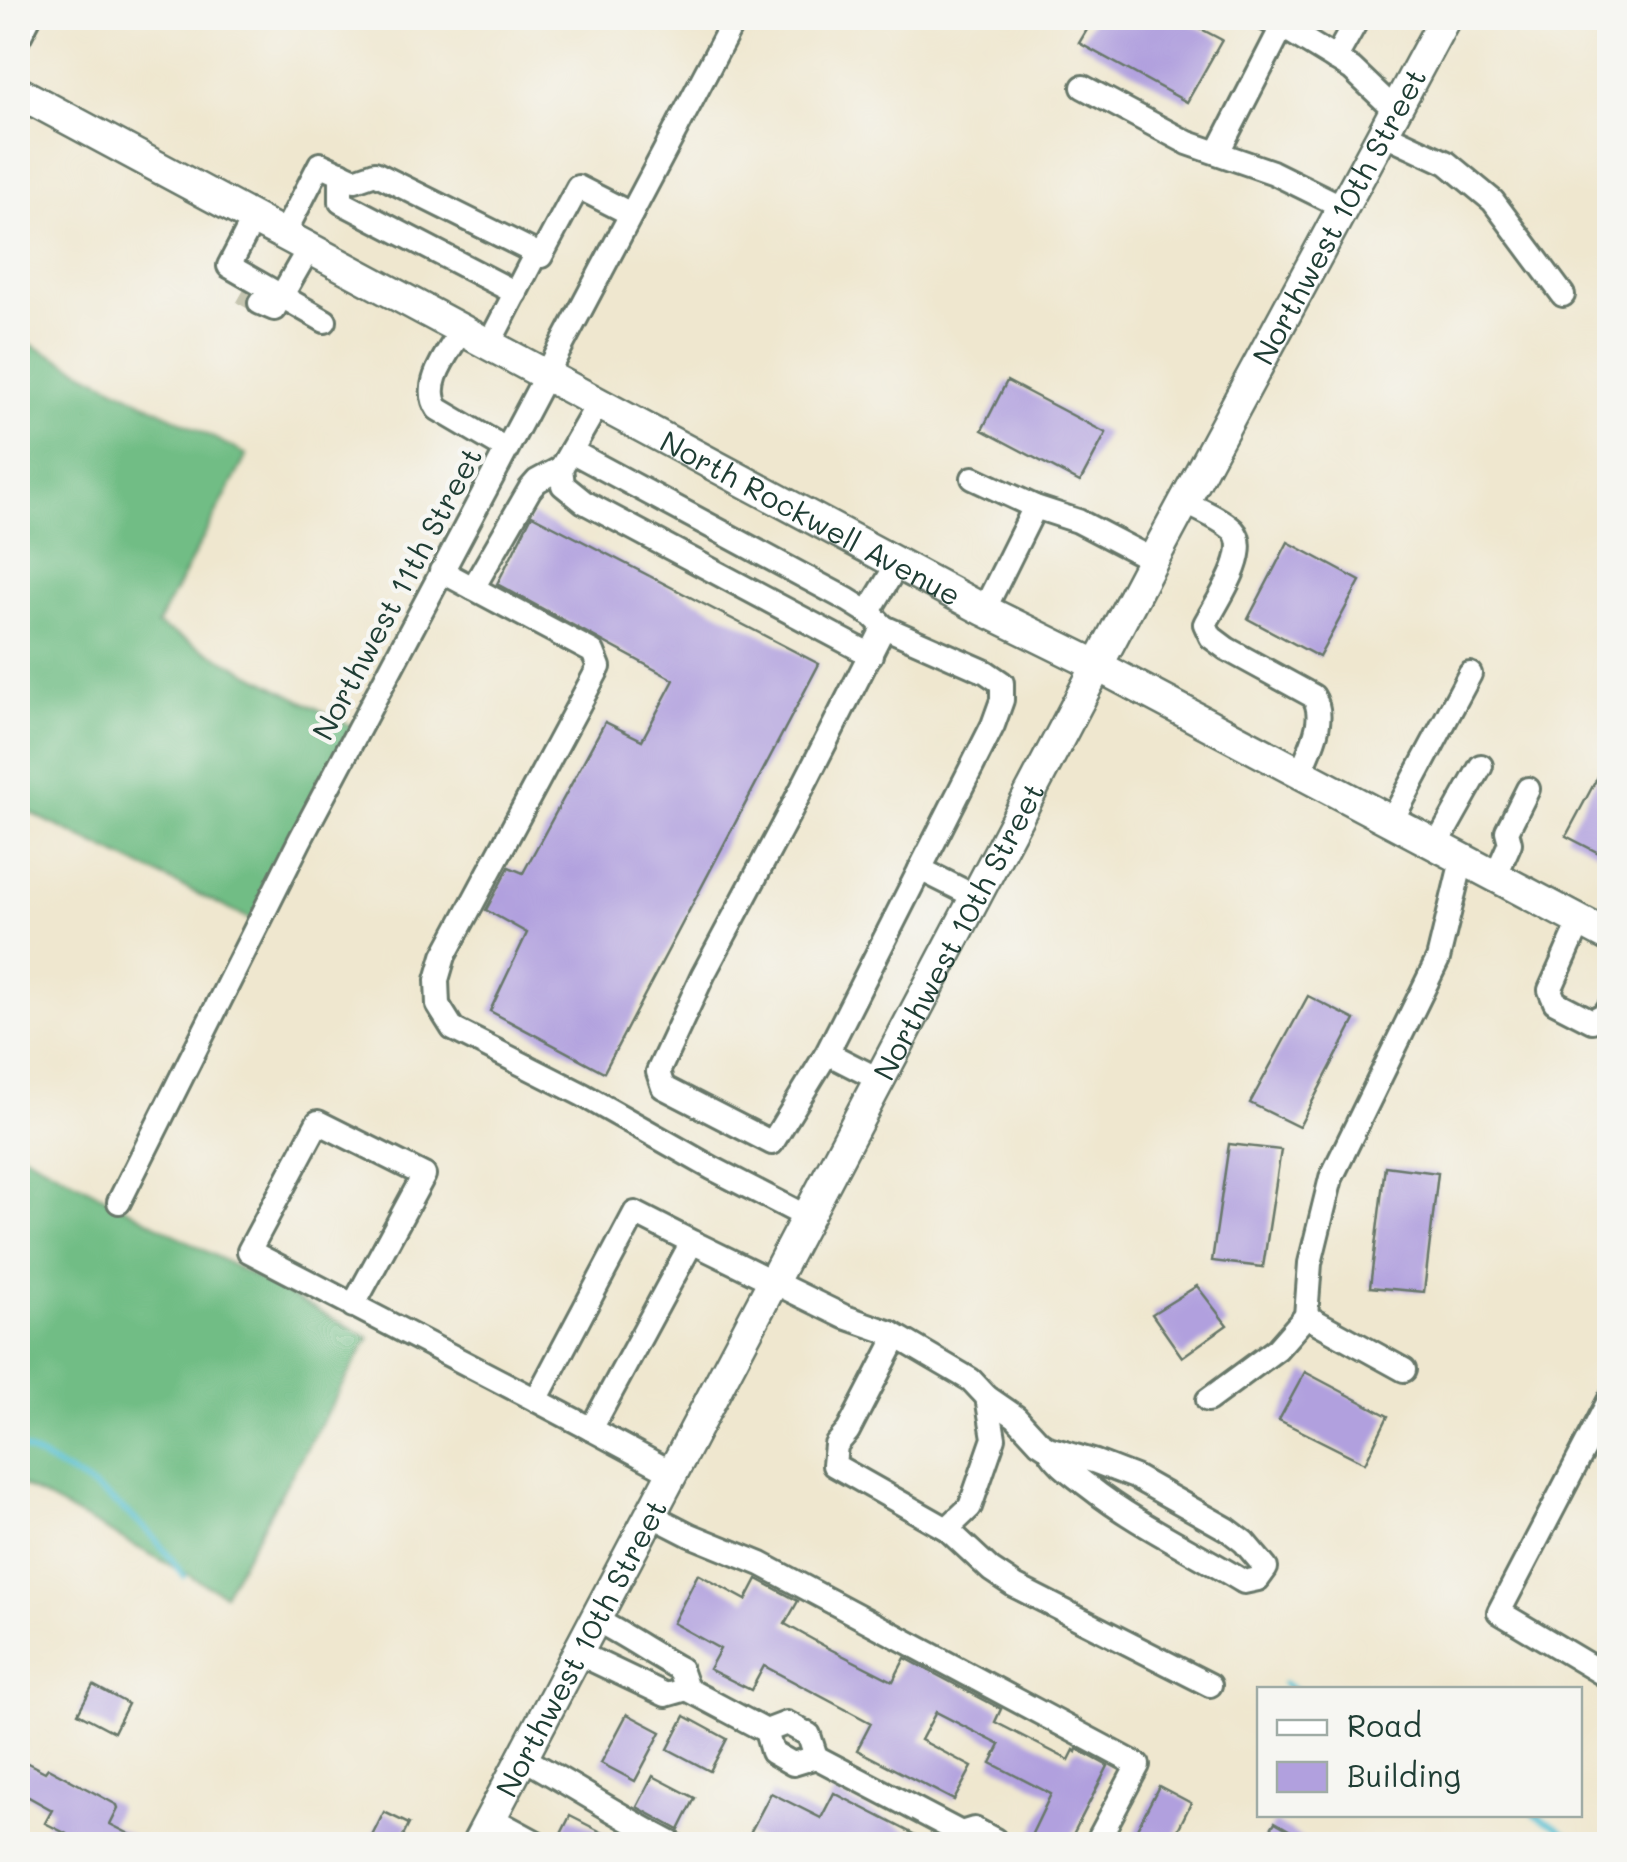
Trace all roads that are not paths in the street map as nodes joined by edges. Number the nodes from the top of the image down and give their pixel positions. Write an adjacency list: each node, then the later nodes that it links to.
1 (29, 18): 6 (street)
2 (736, 18): 14 (street, Northwest 11th Street)
3 (1358, 18): 7 (street)
4 (1445, 18): 10 (main road, Northwest 10th Street)
5 (1272, 22): 7 (street); 11 (street)
6 (18, 38)
7 (1335, 59): 10 (street)
8 (1083, 87): 11 (street)
9 (18, 92): 15 (main road, North Rockwell Avenue)
10 (1389, 122): 13 (main road, Northwest 10th Street); 20 (street)
11 (1218, 152): 13 (street)
12 (341, 173): 16 (street); 17 (street); 19 (street)
13 (1343, 207): 28 (main road, Northwest 10th Street)
14 (631, 214): 17 (street); 23 (street, Northwest 11th Street)
15 (254, 218): 16 (main road, North Rockwell Avenue); 18 (street)
16 (296, 241): 18 (street); 22 (main road, North Rockwell Avenue)
17 (536, 254): 19 (street)
18 (256, 291): 21 (street)
19 (516, 292): 22 (street)
20 (1562, 295)
21 (325, 321)
22 (476, 336): 23 (main road, North Rockwell Avenue); 25 (street)
23 (546, 374): 24 (main road, North Rockwell Avenue); 25 (street, Northwest 11th Street)
24 (598, 402): 26 (street); 31 (main road, North Rockwell Avenue)
25 (506, 449): 32 (street, Northwest 11th Street)
26 (566, 459): 33 (street); 35 (street); 36 (street)
27 (973, 478): 29 (street)
28 (1184, 502): 30 (main road, Northwest 10th Street); 40 (street)
29 (1035, 506): 30 (street); 34 (street)
30 (1154, 560): 37 (main road, Northwest 10th Street)
31 (898, 564): 34 (main road, North Rockwell Avenue); 35 (street)
32 (442, 571): 33 (street); 52 (street, Northwest 11th Street)
33 (472, 588): 53 (street)
34 (984, 610): 37 (main road, North Rockwell Avenue)
35 (876, 620): 36 (street); 44 (street)
36 (871, 655): 50 (street)
37 (1098, 666): 40 (main road, North Rockwell Avenue); 46 (main road, Northwest 10th Street)
38 (1470, 674): 42 (street)
39 (1481, 766): 43 (street)
40 (1300, 774): 42 (main road, North Rockwell Avenue)
41 (1528, 789): 45 (street)
42 (1391, 822): 43 (main road, North Rockwell Avenue)
43 (1449, 853): 45 (main road, North Rockwell Avenue); 57 (street)
44 (920, 870): 46 (street); 50 (street)
45 (1495, 877): 47 (main road, North Rockwell Avenue)
46 (976, 897): 51 (main road, Northwest 10th Street)
47 (1580, 922): 48 (main road, North Rockwell Avenue); 49 (street)
48 (1610, 937)
49 (1610, 1006)
50 (827, 1053): 51 (street)
51 (880, 1080): 53 (main road, Northwest 10th Street)
52 (119, 1202)
53 (807, 1217): 55 (main road, Northwest 10th Street)
54 (692, 1242): 55 (street); 62 (street); 64 (street)
55 (772, 1283): 58 (street); 66 (main road, Northwest 10th Street)
56 (354, 1306): 56 (street); 62 (street)
57 (1306, 1316): 59 (street); 63 (street)
58 (890, 1333): 60 (street); 68 (street)
59 (1404, 1370)
60 (988, 1397): 65 (street); 68 (street)
61 (1610, 1399): 73 (street)
62 (536, 1400): 64 (street)
63 (1208, 1400)
64 (591, 1428): 66 (street)
65 (1048, 1448): 65 (street)
66 (673, 1473): 67 (main road, Northwest 10th Street)
67 (651, 1515): 69 (main road, Northwest 10th Street); 82 (street)
68 (946, 1529): 74 (street)
69 (596, 1620): 70 (street); 71 (main road, Northwest 10th Street)
70 (647, 1651): 72 (street); 75 (street)
71 (578, 1654): 72 (street); 76 (main road, Northwest 10th Street)
72 (633, 1678): 75 (street)
73 (1610, 1678)
74 (1210, 1685)
75 (687, 1689): 78 (street)
76 (523, 1758): 77 (main road, Northwest 10th Street); 80 (street)
77 (484, 1831): 79 (street)
78 (963, 1839): 81 (street)
79 (539, 1844)
80 (673, 1844)
81 (997, 1844)
82 (1096, 1844)

